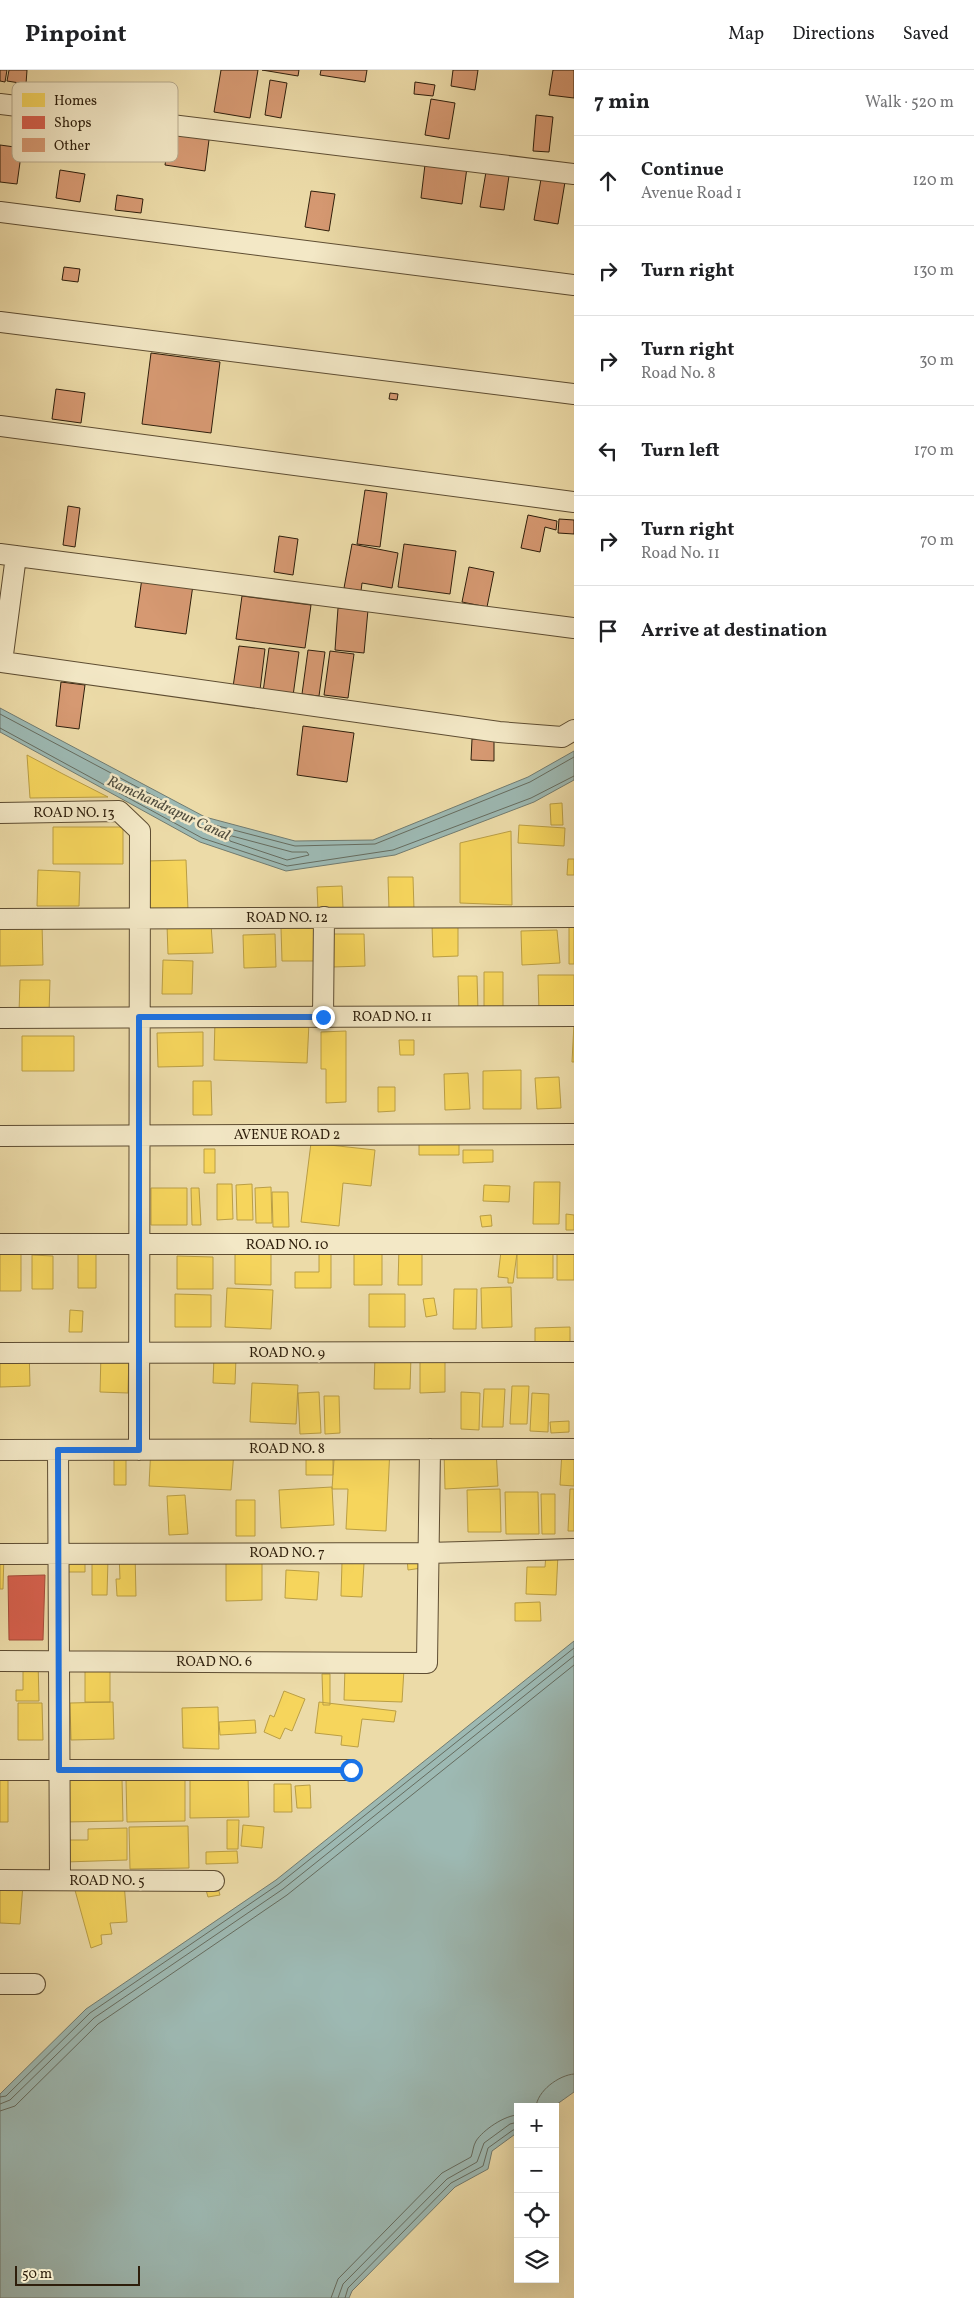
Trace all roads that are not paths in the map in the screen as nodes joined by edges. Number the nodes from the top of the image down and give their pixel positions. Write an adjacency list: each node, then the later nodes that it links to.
1 (178, 126): 2 (street)
2 (574, 174)
3 (0, 212): 4 (street)
4 (574, 285)
5 (0, 322): 6 (street)
6 (574, 394)
7 (0, 426): 8 (street)
8 (574, 502)
9 (8, 555): 10 (street); 11 (street)
10 (574, 628)
11 (574, 730)
12 (0, 813): 14 (street, ROAD NO. 13)
13 (574, 917): 15 (street, ROAD NO. 12)
14 (139, 918): 15 (street, ROAD NO. 12); 16 (street, ROAD NO. 12); 18 (street)
15 (324, 918): 19 (street)
16 (0, 919)
17 (574, 1016): 19 (street, ROAD NO. 11)
18 (139, 1017): 19 (street, ROAD NO. 11); 20 (street, ROAD NO. 11); 22 (street)
19 (323, 1017)
20 (0, 1018)
21 (574, 1134): 22 (street, AVENUE ROAD 2)
22 (139, 1135): 23 (street, AVENUE ROAD 2); 26 (street)
23 (0, 1136)
24 (0, 1244): 26 (street, ROAD NO. 10)
25 (574, 1244): 26 (street, ROAD NO. 10)
26 (139, 1245): 29 (street)
27 (574, 1352): 29 (street, ROAD NO. 9)
28 (0, 1353): 29 (street, ROAD NO. 9)
29 (139, 1353): 34 (street)
30 (430, 1449): 31 (street, ROAD NO. 8); 34 (street, ROAD NO. 8); 36 (street)
31 (574, 1449)
32 (0, 1450): 33 (street, ROAD NO. 8)
33 (58, 1450): 34 (street, ROAD NO. 8); 38 (street)
34 (139, 1450)
35 (574, 1549): 36 (street, ROAD NO. 7)
36 (427, 1553): 38 (street, ROAD NO. 7); 40 (street, ROAD NO. 6)
37 (0, 1554): 38 (street, ROAD NO. 7)
38 (58, 1554): 40 (street)
39 (0, 1661): 40 (street, ROAD NO. 6)
40 (59, 1662): 42 (street)
41 (0, 1770): 42 (street)
42 (59, 1770): 43 (street); 45 (street)
43 (351, 1770)
44 (0, 1880): 45 (street, ROAD NO. 5)
45 (60, 1880): 46 (street, ROAD NO. 5)
46 (214, 1881)
47 (0, 1984): 48 (street)
48 (35, 1984)

